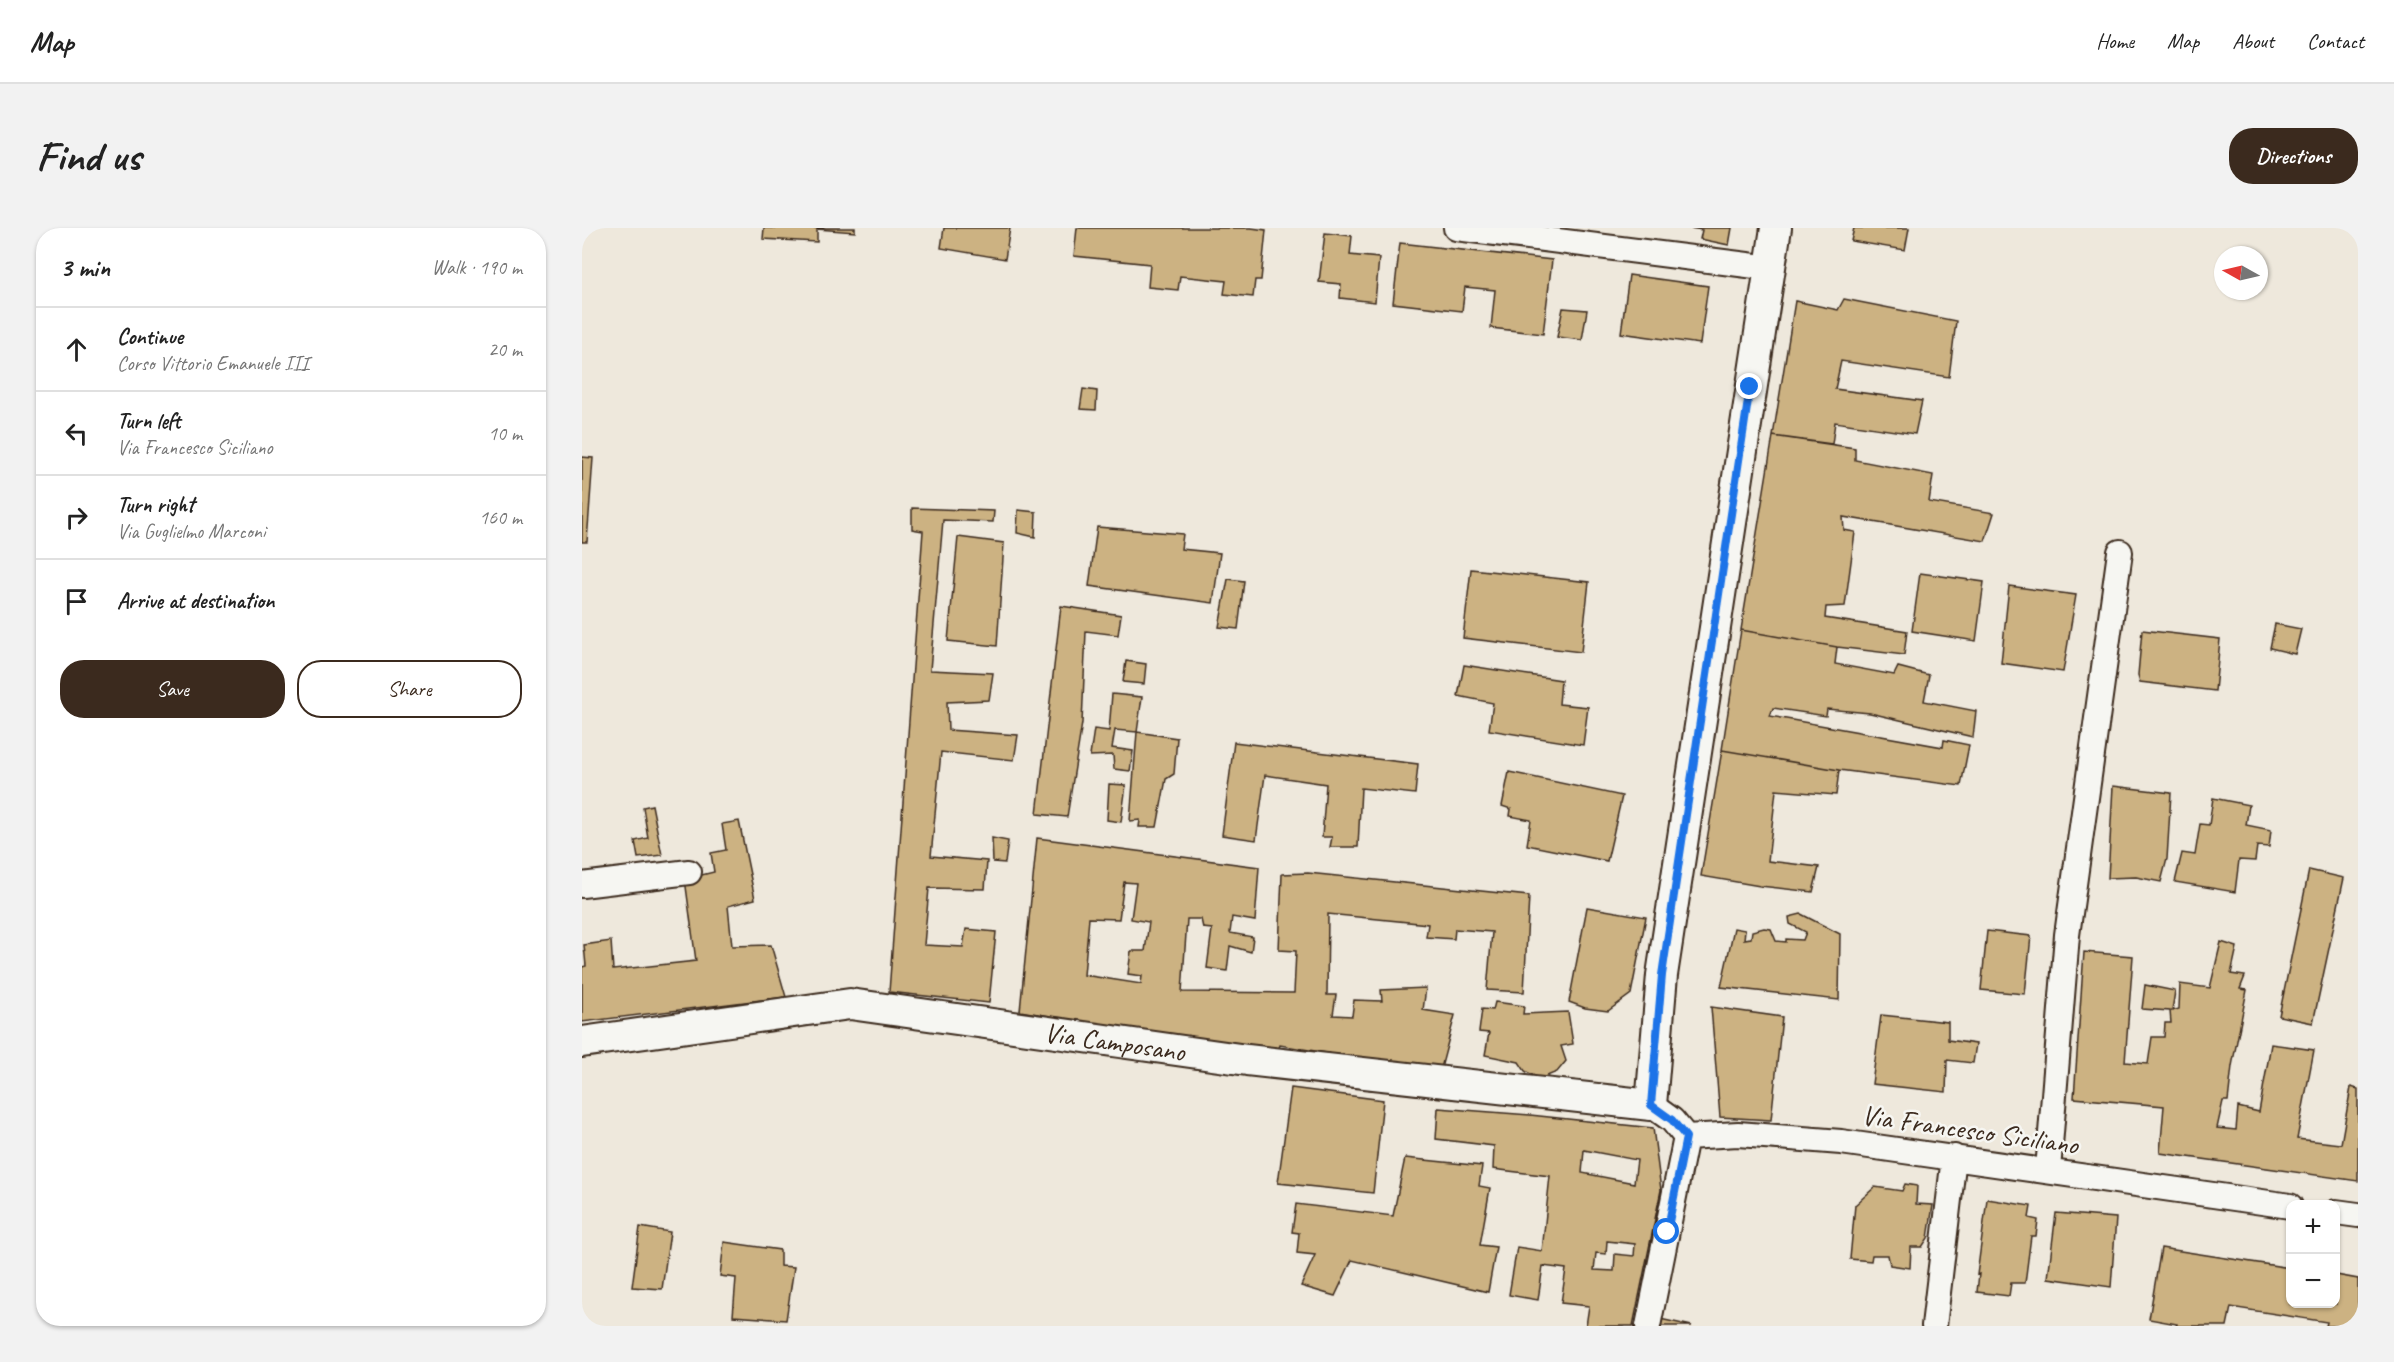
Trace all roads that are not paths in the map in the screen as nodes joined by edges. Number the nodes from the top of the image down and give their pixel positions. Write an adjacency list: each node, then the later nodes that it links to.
1 (1456, 228): 3 (street)
2 (1776, 228): 3 (street)
3 (1771, 268): 8 (street)
4 (2120, 552): 11 (street)
5 (689, 872): 6 (street)
6 (582, 885)
7 (582, 1042): 8 (street, Via Camposano)
8 (1651, 1105): 9 (street)
9 (1686, 1137): 10 (street, Via Francesco Siciliano); 15 (street)
10 (1954, 1157): 11 (street, Via Francesco Siciliano); 16 (street)
11 (2048, 1170): 12 (street, Via Francesco Siciliano)
12 (2286, 1205)
13 (2340, 1213): 14 (street)
14 (2358, 1215)
15 (1648, 1326)
16 (1934, 1326)

